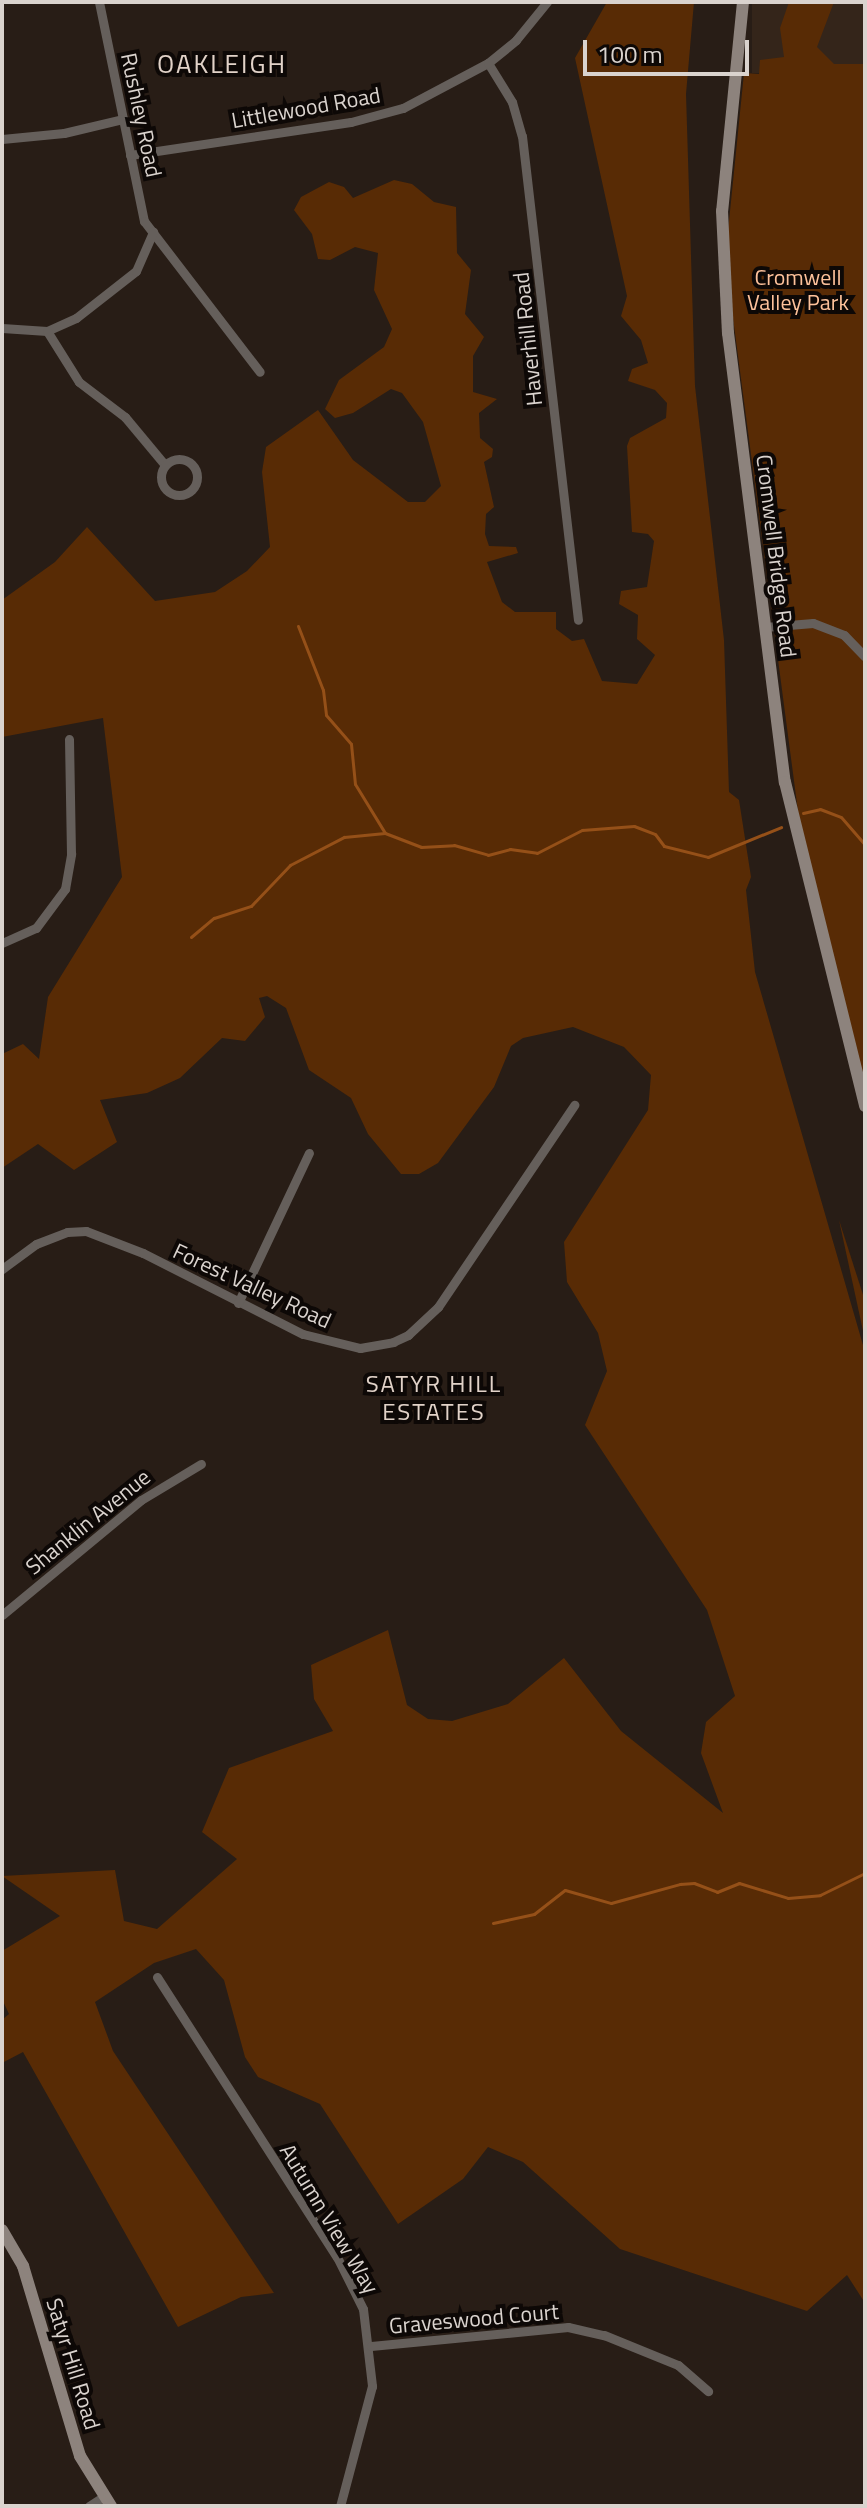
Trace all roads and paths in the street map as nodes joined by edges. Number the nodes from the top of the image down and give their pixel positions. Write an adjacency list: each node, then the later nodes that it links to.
1 (99, 2): 5 (street, Rushley Road)
2 (547, 2): 4 (street, Littlewood Road)
3 (743, 2): 14 (main road, Cromwell Bridge Road)
4 (488, 63): 7 (street, Littlewood Road); 13 (street, Haverhill Road)
5 (123, 119): 6 (street); 7 (street, Rushley Road)
6 (2, 139)
7 (130, 155): 8 (street, Rushley Road)
8 (153, 232): 10 (street); 11 (street, Rushley Road)
9 (2, 328): 10 (street)
10 (47, 331): 12 (street)
11 (260, 372)
12 (165, 465): 12 (street)
13 (578, 620)
14 (765, 627): 15 (street); 19 (main road, Cromwell Bridge Road)
15 (865, 657)
16 (69, 739): 17 (street)
17 (2, 943)
18 (574, 1105): 22 (street, Forest Valley Road)
19 (865, 1106)
20 (309, 1153): 22 (street)
21 (2, 1269): 22 (street, Forest Valley Road)
22 (238, 1303)
23 (201, 1464): 24 (street, Shanklin Avenue)
24 (2, 1615)
25 (157, 1977): 27 (street, Autumn View Way)
26 (2, 2230): 29 (main road, Satyr Hill Road)
27 (371, 2346): 28 (street, Graveswood Court); 31 (street, Autumn View Way)
28 (708, 2391)
29 (107, 2502): 30 (street)
30 (89, 2506)
31 (340, 2506)

